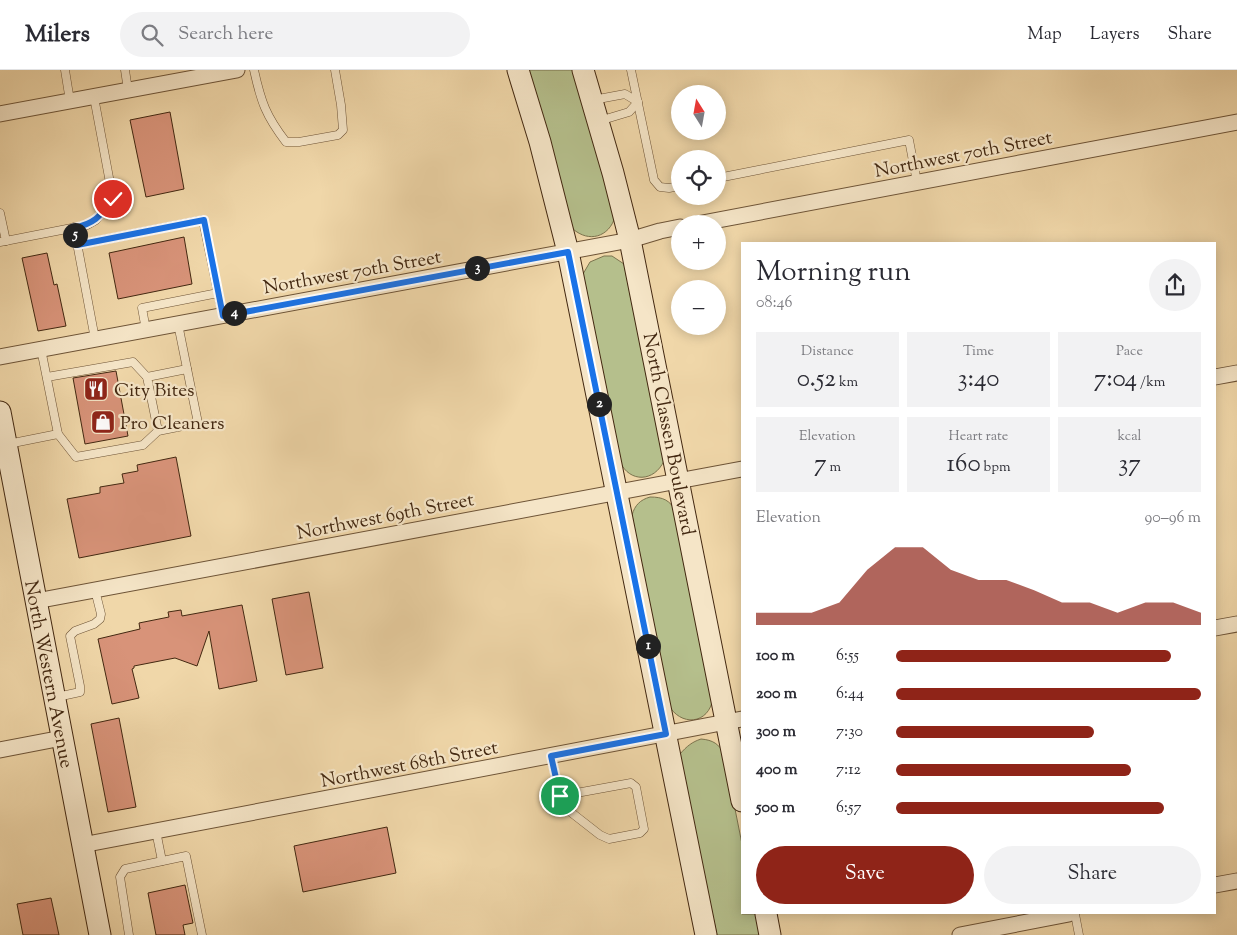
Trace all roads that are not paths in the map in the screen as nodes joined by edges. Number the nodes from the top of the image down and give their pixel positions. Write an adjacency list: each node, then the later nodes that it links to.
1 (65, 70): 12 (lane)
2 (125, 70): 9 (lane)
3 (237, 70): 9 (street)
4 (254, 70): 5 (lane)
5 (335, 70)
6 (518, 70): 27 (street)
7 (583, 70): 11 (street, North Classen Boulevard)
8 (631, 70): 13 (lane)
9 (128, 90): 10 (street)
10 (94, 97): 12 (street); 22 (lane)
11 (592, 100): 13 (lane); 15 (street, North Classen Boulevard)
12 (70, 101): 14 (street)
13 (638, 102): 15 (lane); 19 (lane)
14 (0, 114)
15 (599, 121): 24 (street, North Classen Boulevard)
16 (1237, 122): 18 (street, Northwest 70th Street)
17 (726, 176): 18 (lane)
18 (917, 182): 21 (street, Northwest 70th Street)
19 (671, 188)
20 (0, 213): 25 (lane)
21 (726, 218)
22 (74, 228): 25 (lane); 26 (lane)
23 (671, 229): 24 (street, Northwest 70th Street)
24 (630, 240): 27 (street, Northwest 70th Street); 46 (street, North Classen Boulevard)
25 (3, 241)
26 (77, 245): 28 (lane); 32 (lane)
27 (568, 252): 29 (street, Northwest 70th Street); 47 (street)
28 (218, 293): 29 (lane); 31 (lane)
29 (223, 316): 30 (street, Northwest 70th Street)
30 (178, 324): 31 (street, Northwest 70th Street); 35 (lane)
31 (146, 330): 32 (street, Northwest 70th Street)
32 (95, 339): 33 (street, Northwest 70th Street)
33 (42, 349): 34 (street, Northwest 70th Street); 37 (lane)
34 (0, 357)
35 (187, 369): 38 (lane); 41 (lane)
36 (1237, 373): 39 (street)
37 (46, 377): 38 (lane); 42 (lane)
38 (147, 377): 41 (lane)
39 (1216, 377)
40 (0, 412): 43 (street, North Western Avenue)
41 (158, 431): 42 (lane)
42 (58, 434): 43 (lane)
43 (6, 444): 45 (street, North Western Avenue)
44 (741, 469): 46 (street, Northwest 69th Street)
45 (6, 473): 49 (street, North Western Avenue)
46 (679, 481): 47 (street, Northwest 69th Street); 53 (street, North Classen Boulevard)
47 (618, 492): 48 (street, Northwest 69th Street); 54 (street)
48 (95, 590): 49 (street, Northwest 69th Street); 52 (lane)
49 (36, 601): 52 (street, North Western Avenue)
50 (1237, 624): 51 (street)
51 (1216, 628)
52 (54, 698): 55 (street, North Western Avenue)
53 (734, 721): 54 (street, Northwest 68th Street); 58 (street, North Classen Boulevard)
54 (666, 734): 57 (street, Northwest 68th Street); 71 (street)
55 (62, 738): 56 (street); 61 (street, North Western Avenue)
56 (0, 750)
57 (551, 756): 59 (lane); 60 (street, Northwest 68th Street)
58 (741, 791)
59 (560, 796): 59 (lane)
60 (156, 831): 61 (street, Northwest 68th Street); 62 (lane)
61 (82, 845): 68 (street, North Western Avenue)
62 (162, 861): 69 (lane); 70 (lane)
63 (1237, 881): 64 (street)
64 (1216, 886)
65 (766, 914): 72 (street)
66 (1069, 914): 73 (street)
67 (1075, 914): 74 (lane)
68 (100, 935)
69 (129, 935)
70 (202, 935)
71 (706, 935)
72 (770, 935)
73 (960, 935)
74 (1079, 935)

